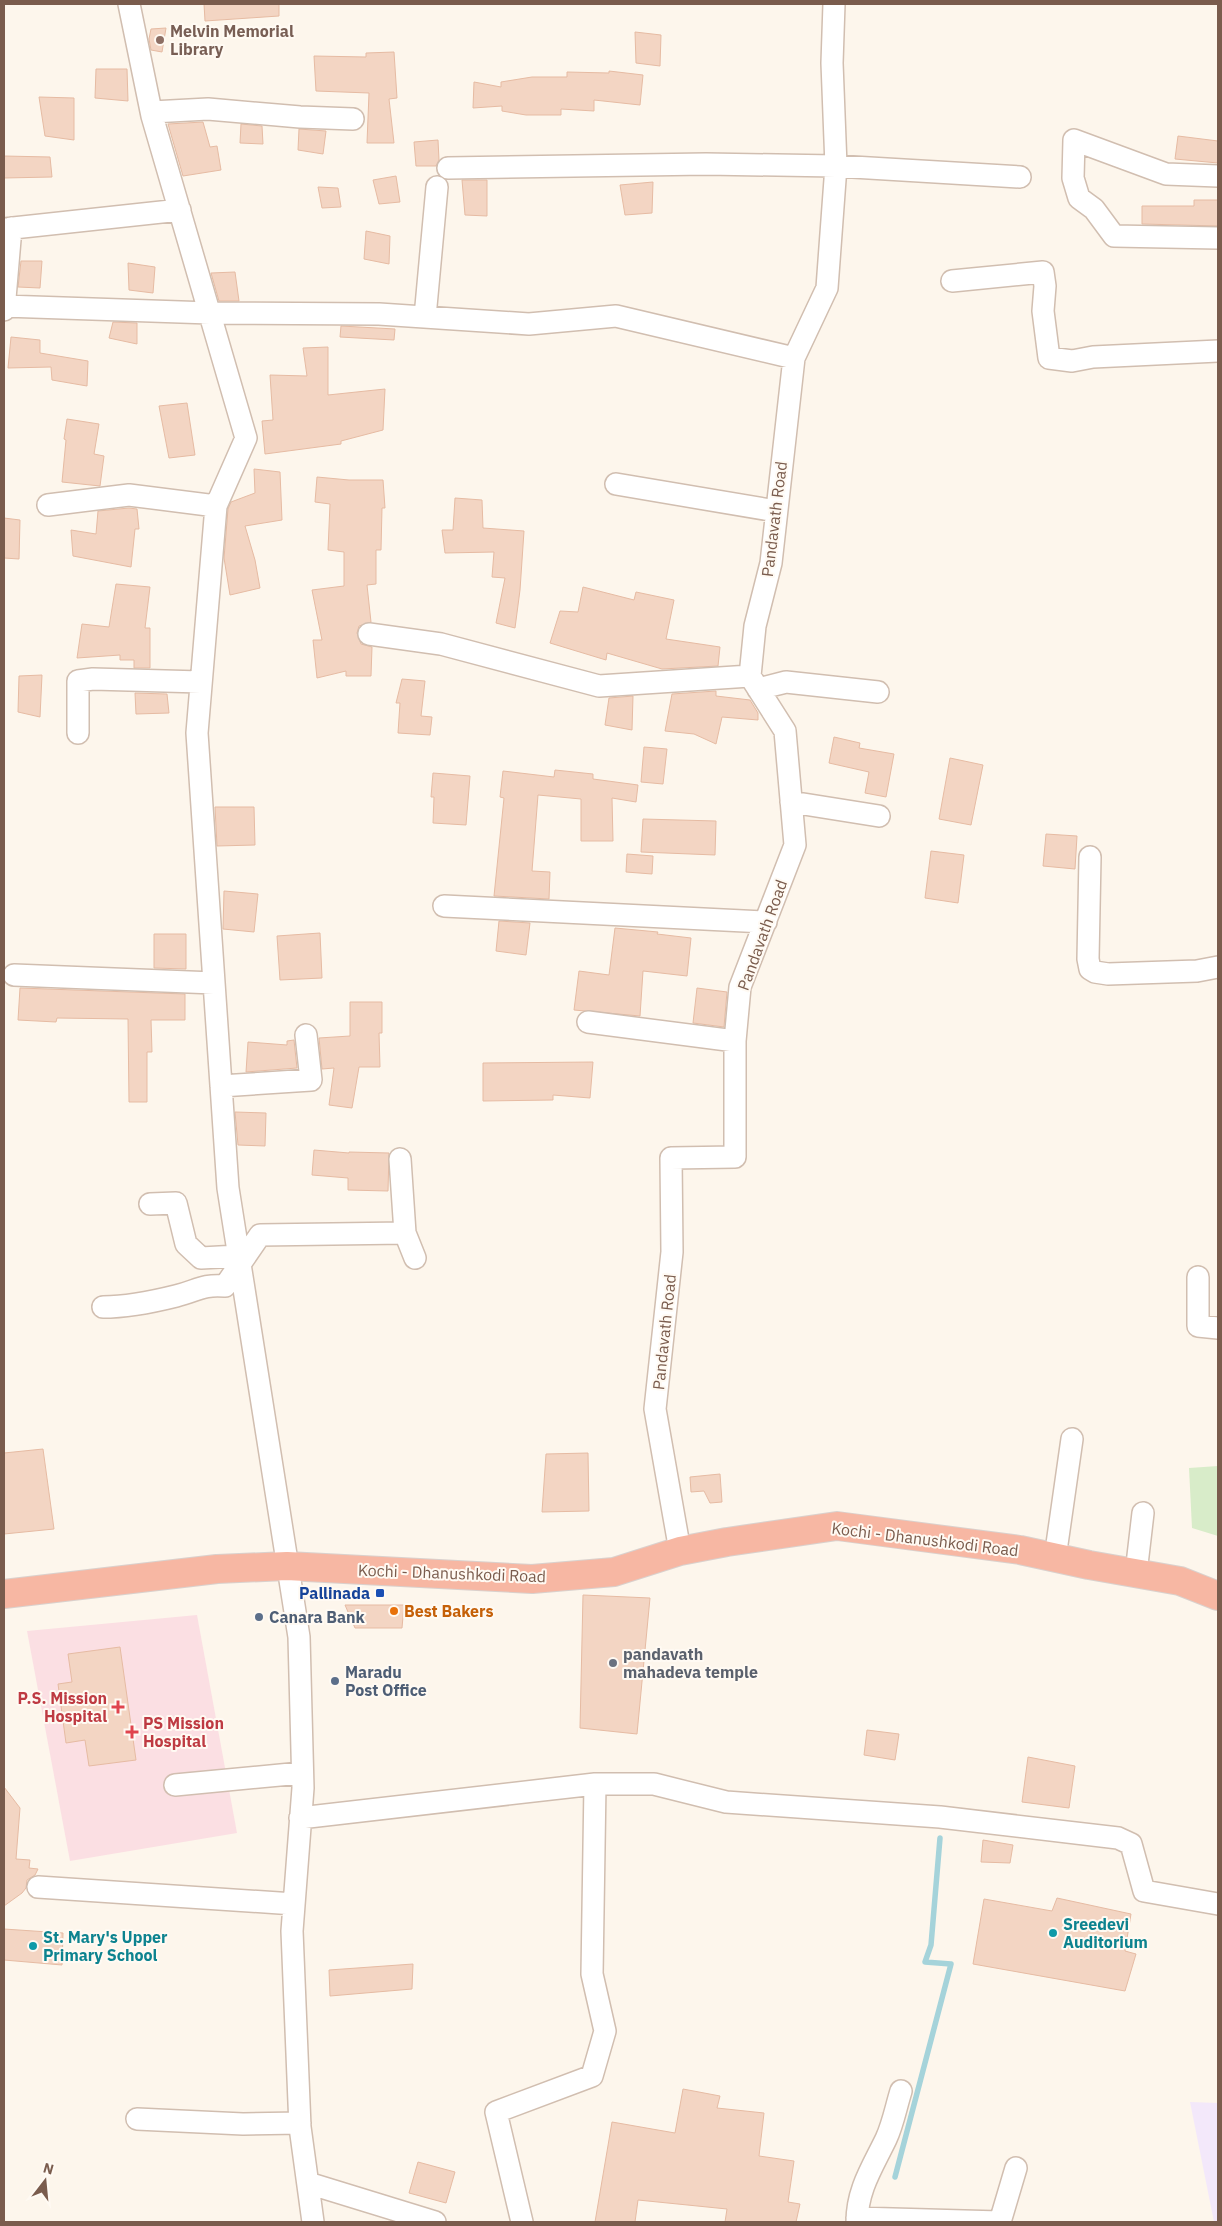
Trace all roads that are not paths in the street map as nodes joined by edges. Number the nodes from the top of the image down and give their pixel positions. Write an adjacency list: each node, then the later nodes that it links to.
1 (129, 4): 3 (street)
2 (834, 4): 5 (street, Pandavath Road)
3 (152, 112): 4 (street); 10 (street)
4 (353, 119)
5 (836, 166): 6 (street); 7 (street); 19 (street, Pandavath Road)
6 (448, 168)
7 (1020, 176)
8 (1218, 176): 12 (street)
9 (437, 188): 17 (street)
10 (180, 210): 11 (street); 16 (street)
11 (7, 228): 14 (street)
12 (1218, 238)
13 (952, 282): 18 (street)
14 (4, 306): 15 (street); 16 (street)
15 (4, 310)
16 (210, 313): 17 (street); 22 (street)
17 (425, 317): 19 (street)
18 (1218, 351)
19 (794, 358): 23 (street, Pandavath Road)
20 (616, 484): 23 (street)
21 (48, 505): 22 (street)
22 (216, 506): 25 (street)
23 (776, 511): 26 (street, Pandavath Road)
24 (369, 634): 26 (street)
25 (201, 682): 28 (street); 36 (street)
26 (754, 683): 27 (street); 29 (street, Pandavath Road)
27 (878, 692)
28 (78, 733)
29 (791, 802): 30 (street); 33 (street, Pandavath Road)
30 (879, 816)
31 (1090, 857): 34 (street)
32 (444, 906): 33 (street)
33 (766, 922): 39 (street, Pandavath Road)
34 (1218, 967)
35 (14, 975): 36 (street)
36 (214, 983): 40 (street)
37 (588, 1022): 39 (street)
38 (306, 1035): 40 (street)
39 (735, 1041): 51 (street, Pandavath Road)
40 (221, 1086): 45 (street)
41 (400, 1159): 43 (street)
42 (150, 1204): 45 (street)
43 (405, 1232): 44 (street); 45 (street)
44 (415, 1258)
45 (239, 1261): 47 (street); 53 (street)
46 (1198, 1276): 48 (street)
47 (103, 1307)
48 (1218, 1328)
49 (1072, 1438): 52 (street)
50 (1143, 1513): 54 (street)
51 (680, 1552): 52 (highway, Kochi - Dhanushkodi Road); 53 (highway, Kochi - Dhanushkodi Road)
52 (1055, 1558): 54 (highway, Kochi - Dhanushkodi Road)
53 (287, 1566): 55 (highway, Kochi - Dhanushkodi Road); 57 (street)
54 (1136, 1573): 56 (highway, Kochi - Dhanushkodi Road)
55 (4, 1594)
56 (1218, 1596)
57 (301, 1773): 59 (street); 60 (street)
58 (595, 1784): 60 (street); 63 (street); 72 (street)
59 (175, 1785)
60 (300, 1818): 62 (street)
61 (38, 1887): 62 (street)
62 (294, 1904): 66 (street)
63 (1218, 1904)
64 (901, 2091): 69 (street)
65 (137, 2119): 66 (street)
66 (300, 2123): 68 (street)
67 (1016, 2168): 69 (street)
68 (308, 2183): 70 (street); 71 (street)
69 (857, 2220)
70 (313, 2222)
71 (435, 2222)
72 (522, 2222)

